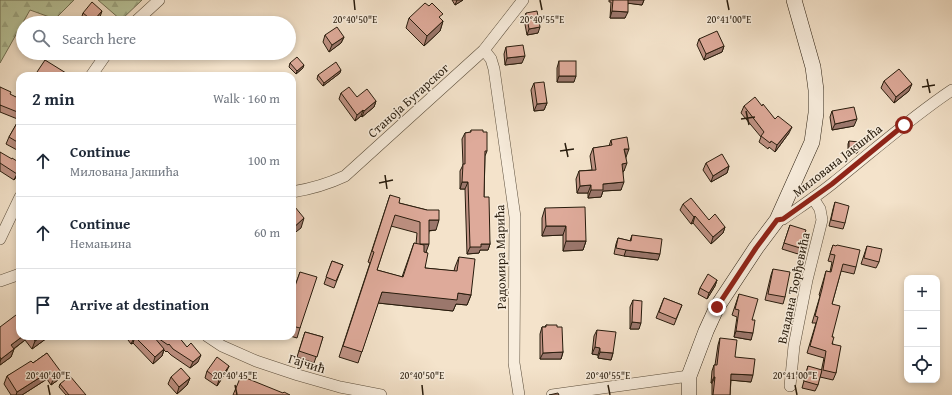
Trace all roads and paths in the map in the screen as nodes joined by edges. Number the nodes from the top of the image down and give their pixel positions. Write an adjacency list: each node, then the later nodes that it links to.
1 (159, 0): 4 (street)
2 (523, 0): 5 (street, Станоја Бугарског)
3 (794, 0): 12 (street)
4 (142, 16)
5 (484, 50): 9 (street, Станоја Бугарског); 20 (street, Радомира Марића)
6 (102, 60): 7 (street)
7 (93, 72)
8 (952, 90): 10 (street, Милована Јакшића)
9 (296, 191)
10 (813, 198): 12 (street, Милована Јакшића); 18 (street, Владана Ђорђевића)
11 (16, 205): 13 (street)
12 (777, 220): 17 (street)
13 (0, 239)
14 (16, 275): 15 (street)
15 (0, 281)
16 (213, 340): 19 (street, Гајчић)
17 (689, 376): 21 (street); 22 (street)
18 (790, 386)
19 (381, 395)
20 (519, 395)
21 (552, 395)
22 (689, 395)

